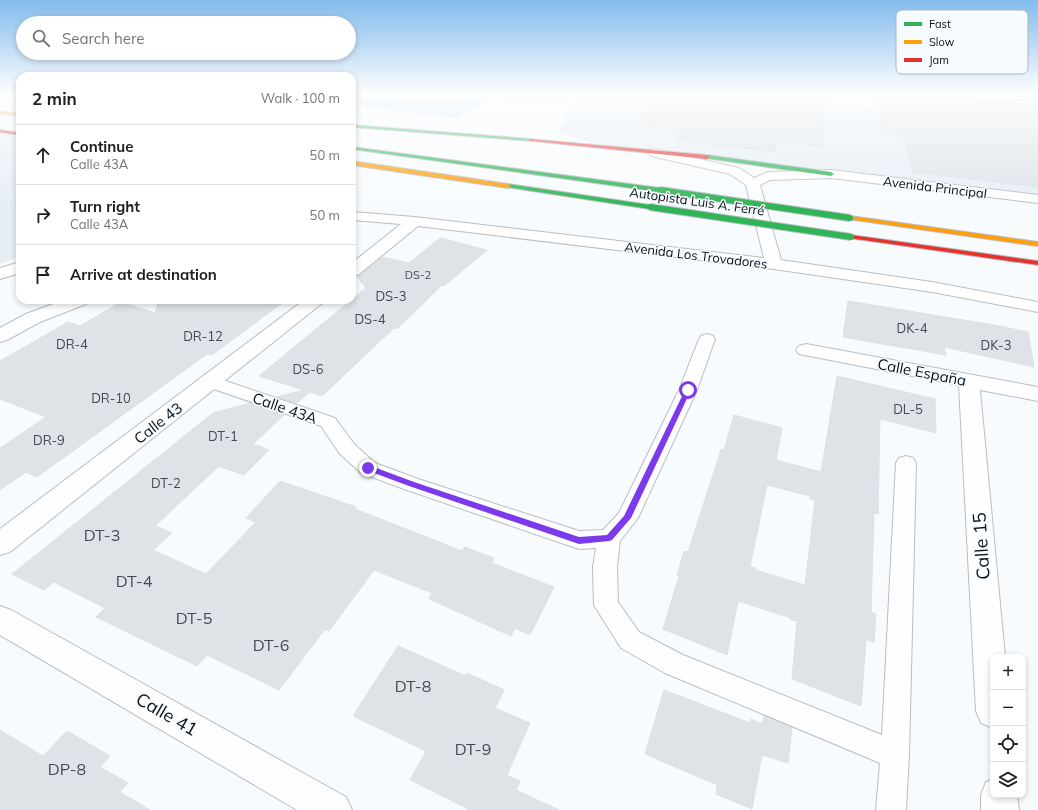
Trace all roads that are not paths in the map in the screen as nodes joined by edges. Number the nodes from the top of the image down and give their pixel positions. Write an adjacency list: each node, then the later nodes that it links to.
1 (390, 130): 5 (highway)
2 (0, 131): 3 (highway)
3 (16, 133)
4 (356, 149): 12 (highway, Autopista Luis A. Ferré, bridge)
5 (655, 153): 7 (highway); 8 (street)
6 (356, 164): 14 (highway, Autopista Luis A. Ferré, bridge)
7 (831, 174): 8 (street, Avenida Principal); 9 (street, Avenida Principal)
8 (753, 183): 13 (street)
9 (1038, 199)
10 (356, 216): 11 (street, Avenida Los Trovadores)
11 (415, 221): 13 (street, Avenida Los Trovadores); 16 (street)
12 (1038, 244)
13 (774, 264): 20 (street, Avenida Los Trovadores)
14 (1038, 264)
15 (16, 268): 17 (street)
16 (356, 268)
17 (0, 274)
18 (70, 304): 21 (street)
19 (310, 304): 25 (street, Calle 43)
20 (1038, 307)
21 (0, 336)
22 (707, 339): 28 (lane)
23 (806, 350): 24 (street, Calle España)
24 (969, 381): 26 (street, Calle España); 31 (street, Calle 15)
25 (211, 382): 28 (lane, Calle 43A); 29 (street, Calle 43)
26 (1038, 394)
27 (906, 463): 32 (lane)
28 (609, 538): 32 (lane)
29 (0, 544)
30 (0, 619): 34 (street, Calle 41)
31 (991, 690)
32 (895, 755): 35 (lane)
33 (999, 798): 36 (street)
34 (333, 810)
35 (891, 810)
36 (1000, 810)

